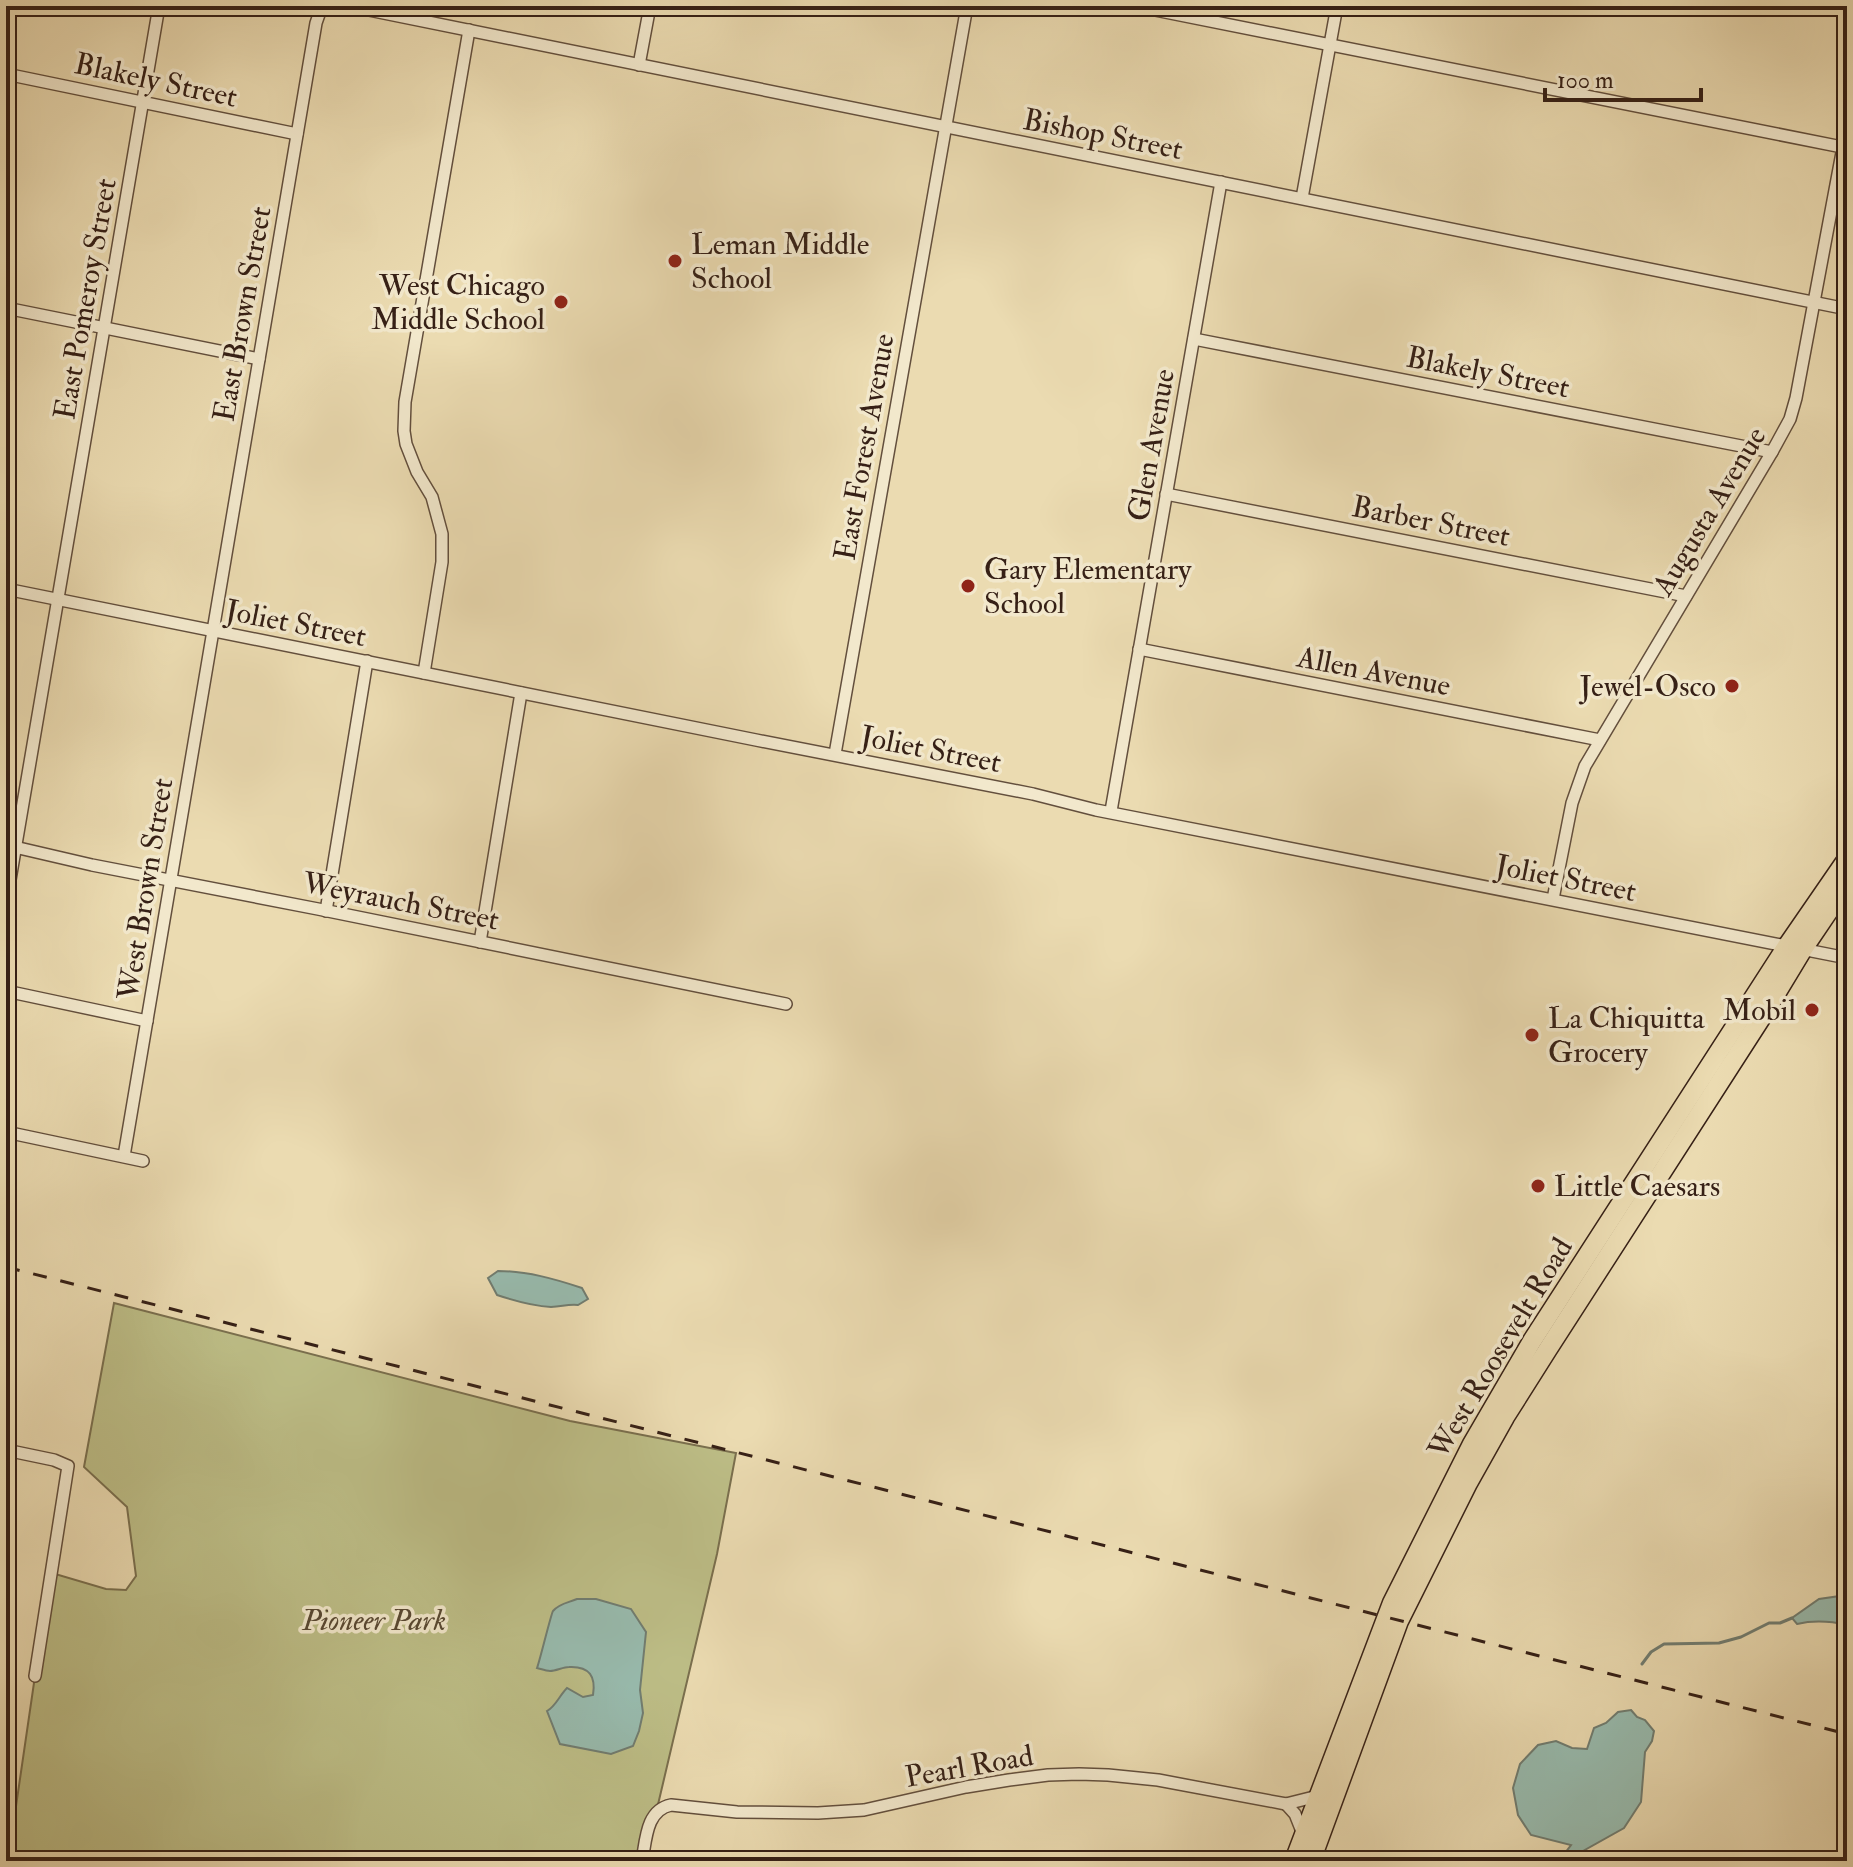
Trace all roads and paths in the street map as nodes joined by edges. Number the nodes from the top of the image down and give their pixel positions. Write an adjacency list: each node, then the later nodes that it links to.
1 (159, 6): 12 (street, East Pomeroy Street)
2 (322, 6): 15 (street, East Brown Street)
3 (349, 6): 8 (street, Bishop Street)
4 (650, 6): 10 (street)
5 (967, 6): 13 (street, East Forest Avenue)
6 (1135, 6): 9 (street)
7 (1337, 6): 9 (street)
8 (469, 30): 10 (street, Bishop Street); 33 (street)
9 (1330, 45): 16 (street); 18 (street)
10 (639, 65): 13 (street, Bishop Street)
11 (6, 74): 12 (street, Blakely Street)
12 (143, 102): 15 (street, Blakely Street); 22 (street, East Pomeroy Street)
13 (945, 126): 17 (street, Bishop Street); 36 (street, East Forest Avenue)
14 (1847, 126): 16 (street, Augusta Avenue)
15 (297, 134): 24 (street, East Brown Street)
16 (1845, 147): 19 (street, Augusta Avenue)
17 (1221, 182): 18 (street, Bishop Street); 23 (street, Glen Avenue)
18 (1302, 198): 19 (street, Bishop Street)
19 (1815, 302): 21 (street, Bishop Street); 25 (street, Augusta Avenue)
20 (6, 308): 22 (street)
21 (1847, 309)
22 (104, 328): 24 (street); 29 (street, East Pomeroy Street)
23 (1194, 339): 25 (street, Blakely Street); 26 (street, Glen Avenue)
24 (259, 359): 30 (street, East Brown Street)
25 (1772, 452): 28 (street, Augusta Avenue)
26 (1166, 494): 28 (street, Barber Street); 31 (street, Glen Avenue)
27 (6, 589): 29 (street, Joliet Street)
28 (1686, 596): 35 (street, Augusta Avenue)
29 (58, 599): 30 (street, Joliet Street); 38 (street, East Pomeroy Street)
30 (213, 630): 32 (street, Joliet Street); 40 (street, West Brown Street)
31 (1139, 649): 35 (street, Allen Avenue); 37 (street, Glen Avenue)
32 (367, 661): 33 (street, Joliet Street); 44 (street)
33 (424, 673): 34 (street, Joliet Street)
34 (521, 693): 36 (street, Joliet Street); 45 (street)
35 (1600, 740): 42 (street, Augusta Avenue)
36 (835, 754): 37 (street, Joliet Street)
37 (1111, 811): 42 (street, Joliet Street)
38 (11, 846): 40 (street, Weyrauch Street); 43 (street, East Pomeroy Street)
39 (1847, 859): 46 (main road, West Roosevelt Road)
40 (171, 880): 44 (street, Weyrauch Street); 50 (street, West Brown Street)
41 (1847, 884): 46 (main road, West Roosevelt Road)
42 (1553, 899): 46 (street, Joliet Street)
43 (6, 903)
44 (326, 911): 45 (street, Weyrauch Street)
45 (480, 942): 49 (street, Weyrauch Street)
46 (1795, 948): 47 (street, Joliet Street); 56 (main road, West Roosevelt Road); 61 (main road, West Roosevelt Road)
47 (1847, 958)
48 (6, 991): 50 (street)
49 (786, 1004)
50 (147, 1021): 52 (street, West Brown Street)
51 (6, 1132): 52 (street)
52 (124, 1156): 53 (street)
53 (143, 1161)
54 (6, 1450): 55 (street)
55 (35, 1676)
56 (1318, 1796): 57 (street, Pearl Road); 58 (main road, West Roosevelt Road)
57 (1286, 1804): 58 (street); 59 (street, Pearl Road)
58 (1304, 1835): 60 (main road, West Roosevelt Road)
59 (642, 1861)
60 (1294, 1861)
61 (1311, 1861)

